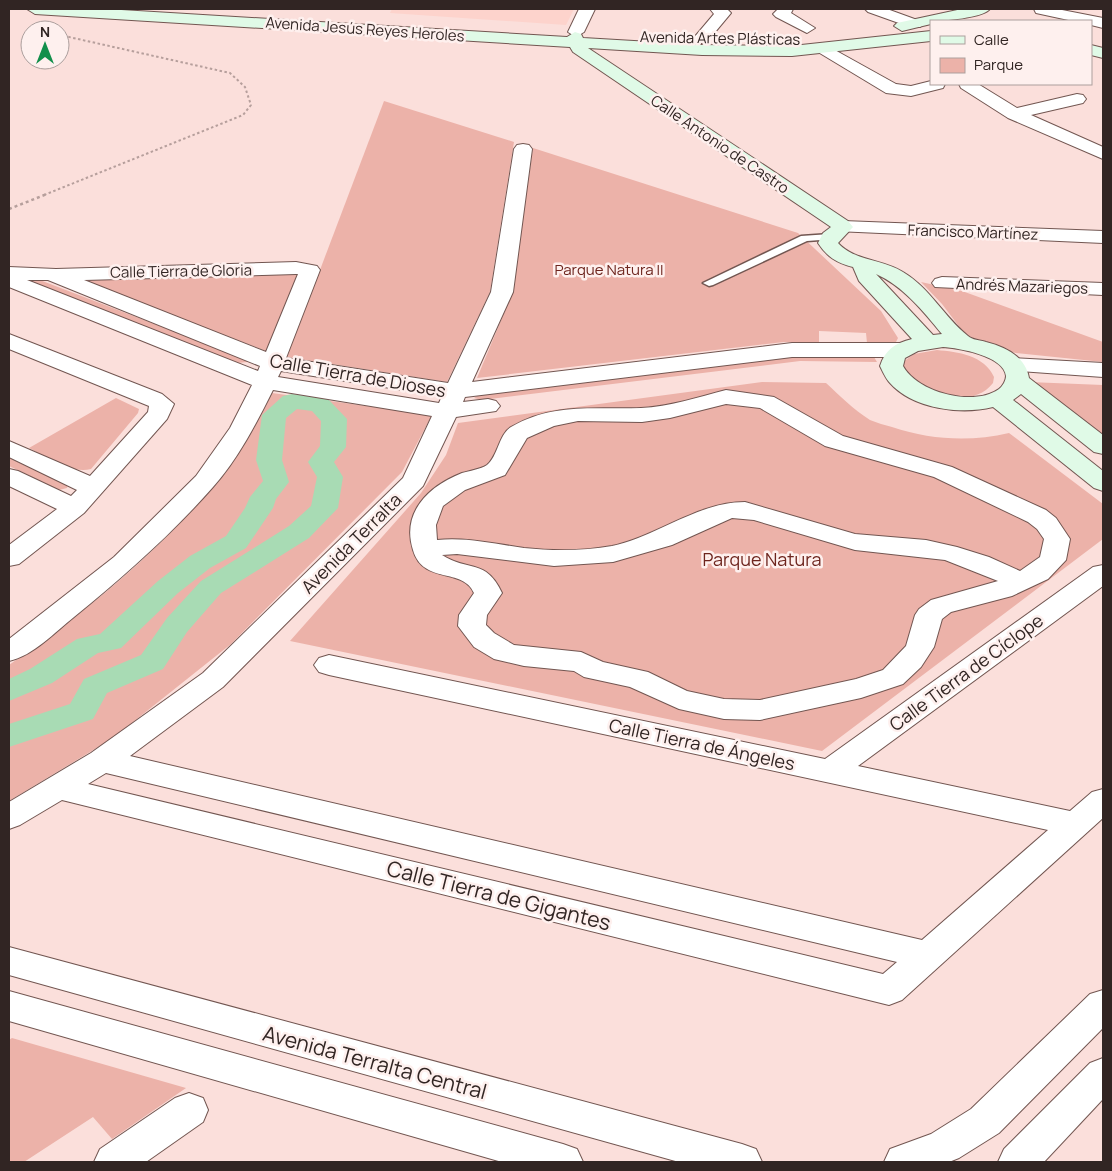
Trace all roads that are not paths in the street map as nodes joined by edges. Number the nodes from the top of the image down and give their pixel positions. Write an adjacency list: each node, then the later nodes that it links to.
1 (35, 9): 15 (street, Avenida Jesús Reyes Heroles)
2 (223, 9): 15 (street, Avenida Jesús Reyes Heroles)
3 (587, 9): 15 (street)
4 (716, 9): 16 (street)
5 (786, 9): 13 (street)
6 (873, 9): 12 (street)
7 (982, 9): 9 (street, Avenida Artes Plásticas)
8 (1042, 10): 10 (street)
9 (933, 20)
10 (1089, 20)
11 (930, 21): 12 (street, Avenida Artes Plásticas)
12 (915, 24): 13 (street, Avenida Artes Plásticas)
13 (819, 36): 14 (street, Avenida Artes Plásticas); 15 (street, Avenida Artes Plásticas); 16 (street, Avenida Artes Plásticas); 17 (street)
14 (930, 36)
15 (575, 37): 16 (street, Avenida Artes Plásticas); 23 (street, Calle Antonio de Castro)
16 (700, 40)
17 (933, 85)
18 (969, 85): 20 (street)
19 (1077, 99): 20 (street)
20 (1014, 114): 22 (street)
21 (523, 149): 40 (street, Avenida Terralta)
22 (1103, 154)
23 (837, 232): 24 (street, Francisco Martínez); 25 (street, Calle Antonio de Castro); 29 (lane)
24 (1103, 237)
25 (863, 265): 33 (street); 34 (street, Calle Antonio de Castro)
26 (9, 274): 27 (street, Calle Tierra de Dioses)
27 (52, 274): 37 (street, Calle Tierra de Dioses); 37 (street, Calle Tierra de Gloria)
28 (9, 280): 37 (street, Calle Tierra de Dioses)
29 (708, 283)
30 (942, 283): 31 (street, Andrés Mazariegos)
31 (1103, 289)
32 (9, 341): 45 (street)
33 (926, 341): 34 (street); 35 (street)
34 (960, 341): 38 (street)
35 (896, 359): 39 (street); 40 (street, Calle Tierra de Dioses)
36 (1103, 370): 38 (street)
37 (269, 372): 40 (street, Calle Tierra de Dioses); 51 (street)
38 (1015, 373): 39 (street); 41 (street)
39 (998, 399): 44 (street)
40 (450, 401): 53 (street, Avenida Terralta)
41 (1103, 447)
42 (9, 448): 45 (street)
43 (9, 476): 46 (street)
44 (1103, 483)
45 (92, 487): 46 (street)
46 (75, 508): 48 (street)
47 (426, 548): 50 (street); 50 (street); 50 (street)
48 (9, 558)
49 (1103, 573): 54 (street, Calle Tierra de Cíclope)
50 (1021, 582)
51 (9, 652)
52 (329, 665): 54 (street, Calle Tierra de Ángeles)
53 (102, 761): 55 (street, Avenida Terralta); 59 (street, Calle Tierra de Gigantes)
54 (830, 772): 58 (street, Calle Tierra de Ángeles)
55 (58, 788): 57 (street, Avenida Terralta); 59 (street, Calle Tierra de Gigantes)
56 (1103, 800): 58 (street, Calle Tierra de Gigantes)
57 (9, 817)
58 (1076, 824): 59 (street, Calle Tierra de Gigantes)
59 (928, 955)
60 (9, 961): 67 (street, Avenida Terralta Central)
61 (1103, 1005): 68 (street)
62 (9, 1006): 66 (street)
63 (1103, 1074): 69 (street)
64 (189, 1110): 65 (street)
65 (114, 1162)
66 (563, 1162)
67 (742, 1162)
68 (904, 1162)
69 (1018, 1162)

